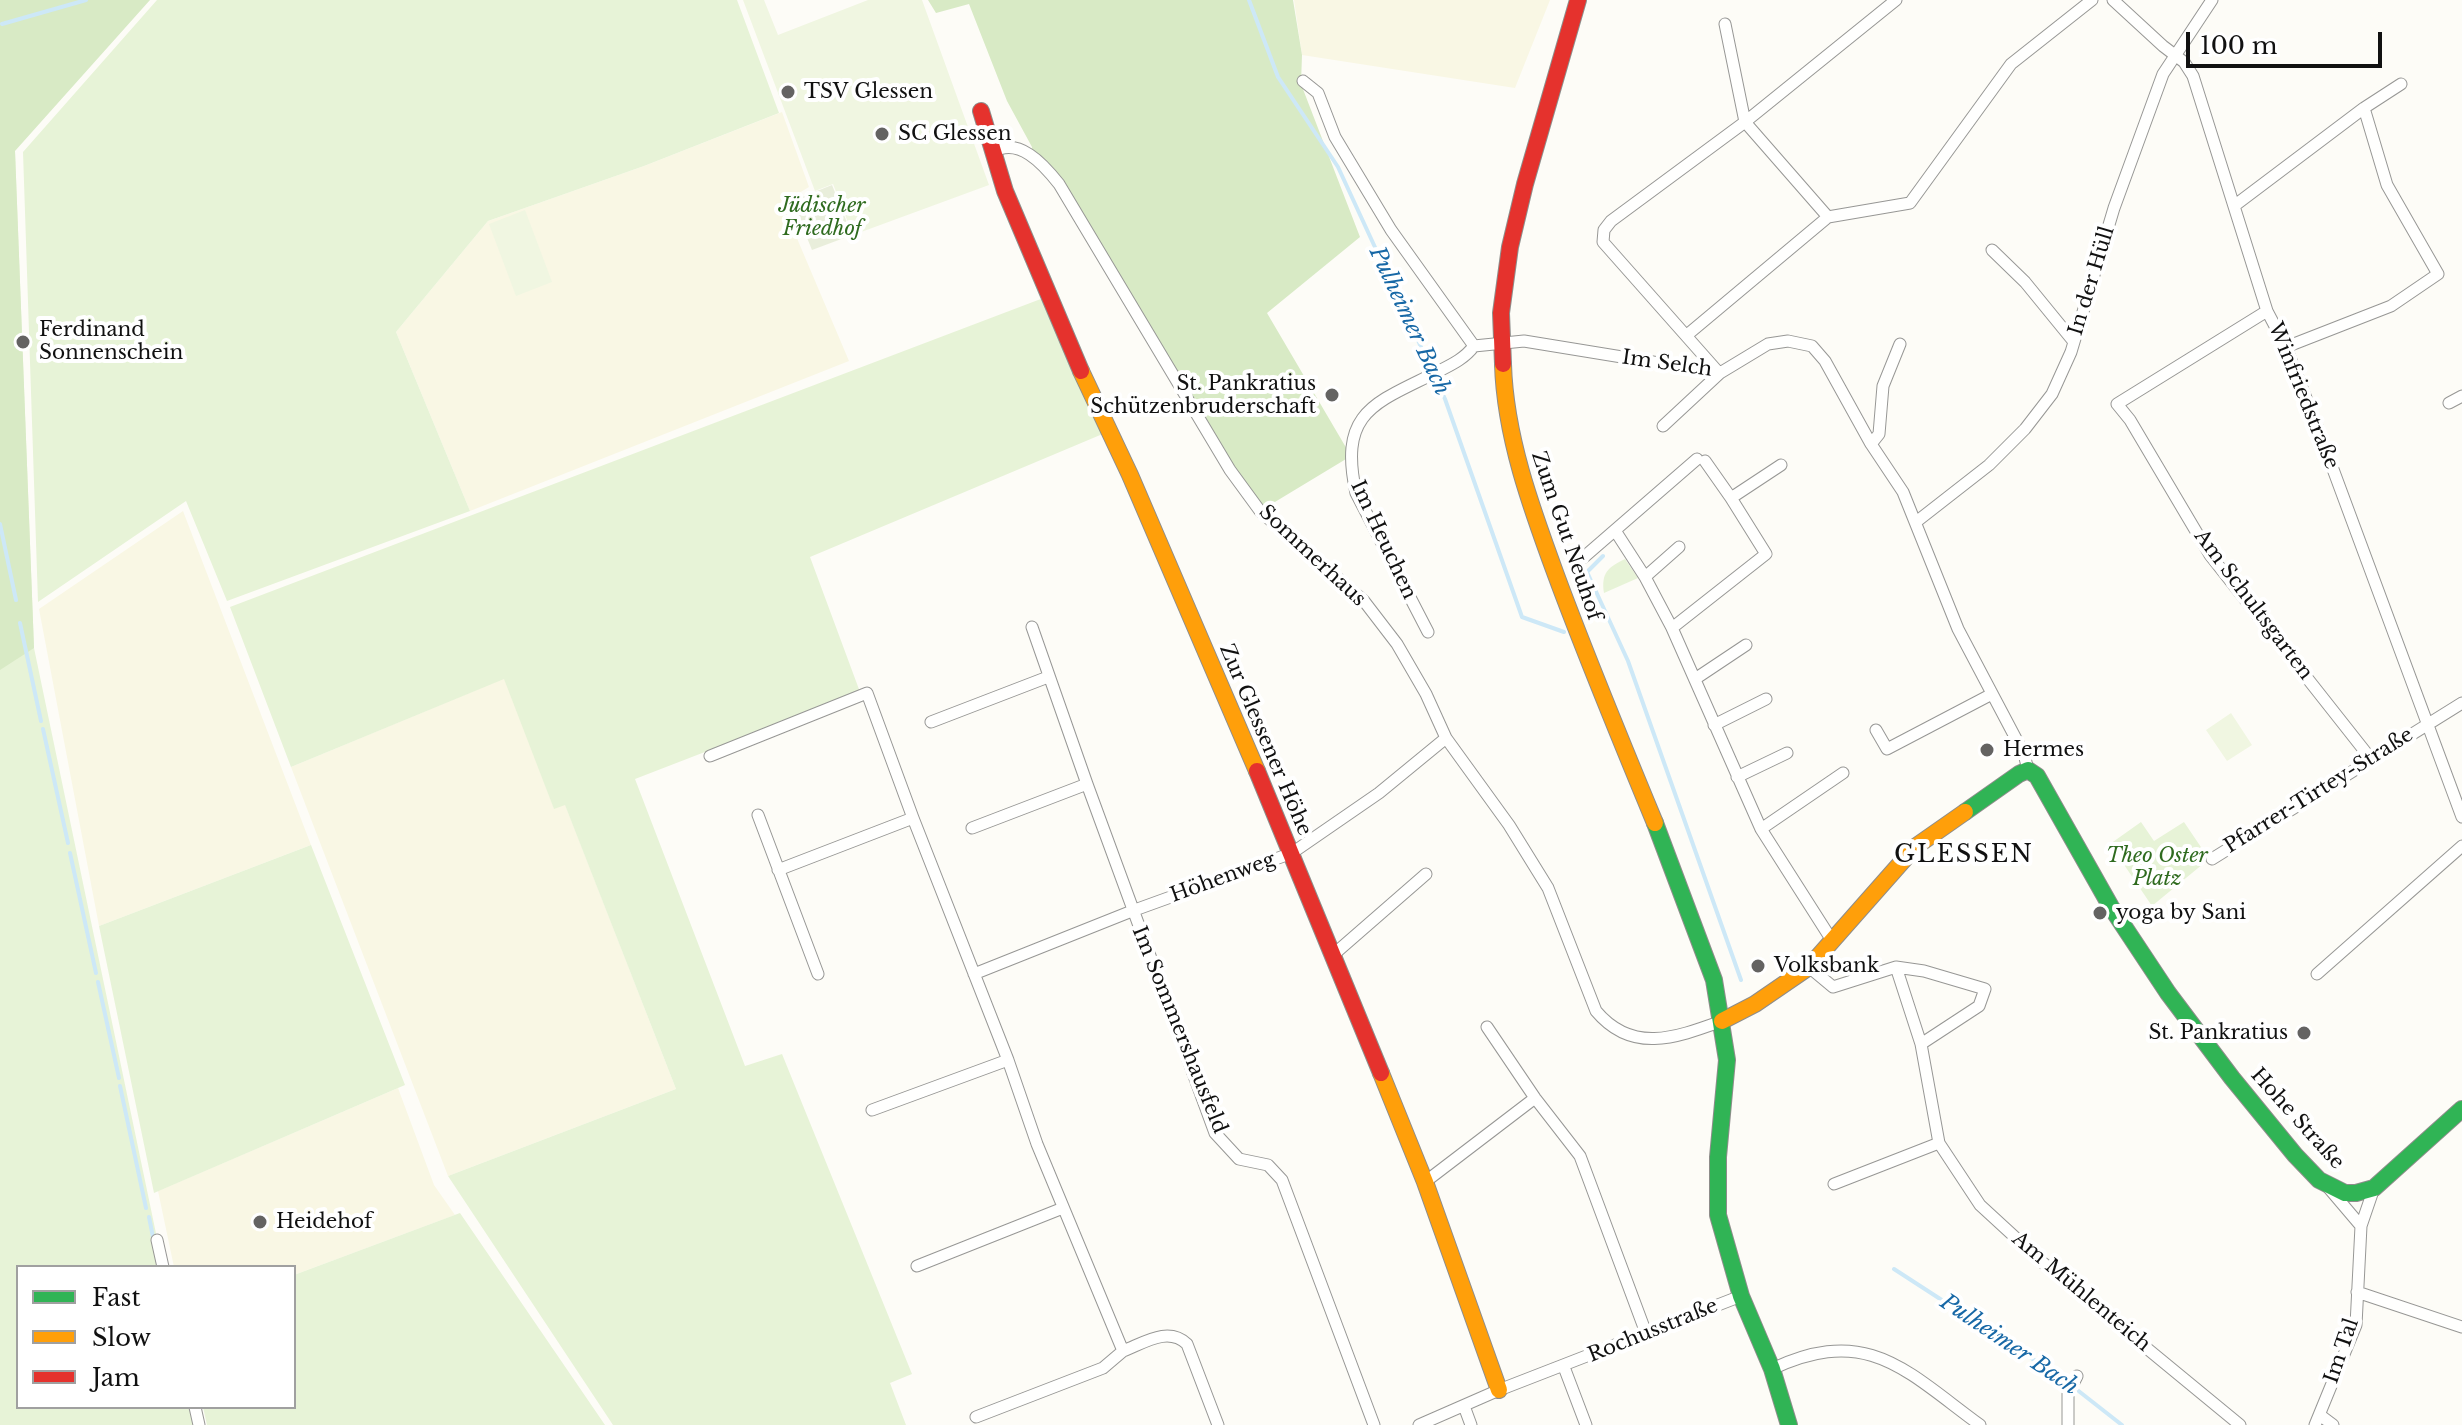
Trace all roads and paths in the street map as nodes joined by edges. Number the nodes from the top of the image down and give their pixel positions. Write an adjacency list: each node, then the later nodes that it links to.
1 (1578, 0): 20 (main road, Zum Gut Neuhof)
2 (1896, 0): 12 (street)
3 (2092, 0): 15 (street)
4 (2113, 0): 7 (street, Winfriedstraße)
5 (2212, 0): 7 (street, In der Hüll)
6 (1725, 24): 12 (street)
7 (2174, 54): 14 (street, Winfriedstraße); 19 (street, In der Hüll)
8 (1303, 81): 22 (street)
9 (2401, 84): 10 (street)
10 (2364, 108): 14 (street); 23 (street)
11 (981, 111): 13 (main road, Zur Glessener Höhe)
12 (1745, 122): 15 (street); 18 (street)
13 (992, 153): 49 (street, Sommerhaus); 63 (main road, Zur Glessener Höhe)
14 (2234, 206): 17 (street, Winfriedstraße)
15 (1828, 217): 18 (street)
16 (1992, 250): 19 (street)
17 (2267, 311): 23 (street, Winfriedstraße); 52 (street, Am Schultsgarten)
18 (1687, 335): 24 (street)
19 (2074, 342): 31 (street, In der Hüll)
20 (1501, 344): 22 (street); 24 (street, Im Selch); 75 (main road, Zum Gut Neuhof)
21 (1900, 344): 28 (street)
22 (1474, 346): 38 (street, Im Heuchen)
23 (2286, 347): 46 (street, Winfriedstraße)
24 (1724, 370): 27 (street); 28 (street, Im Selch)
25 (2462, 396): 26 (street)
26 (2449, 403)
27 (1663, 426)
28 (1871, 444): 31 (street, Im Selch)
29 (1781, 465): 30 (street)
30 (1731, 498): 32 (street); 37 (street)
31 (1916, 522): 42 (street, Hohe Straße)
32 (1616, 532): 34 (street); 35 (street)
33 (1679, 547): 35 (street)
34 (1584, 557)
35 (1645, 577): 37 (street)
36 (1032, 627): 40 (street, Im Sommershausfeld)
37 (1672, 628): 41 (street)
38 (1428, 632)
39 (1746, 645): 41 (street)
40 (1048, 677): 45 (street); 56 (street, Im Sommershausfeld)
41 (1695, 679): 47 (street)
42 (1992, 694): 48 (street); 53 (street, Hohe Straße)
43 (1766, 699): 47 (street)
44 (2462, 703): 46 (street, Pfarrer-Tirtey-Straße)
45 (931, 722)
46 (2426, 723): 52 (street, Pfarrer-Tirtey-Straße); 58 (street, Winfriedstraße)
47 (1714, 725): 55 (street)
48 (1876, 730)
49 (1446, 738): 63 (street, Höhenweg); 75 (street, Sommerhaus)
50 (1787, 753): 55 (street)
51 (710, 756): 59 (street)
52 (2371, 759): 64 (street, Pfarrer-Tirtey-Straße)
53 (2028, 770): 68 (main road); 85 (main road, Hohe Straße)
54 (1843, 773): 61 (street)
55 (1737, 777): 61 (street)
56 (1087, 784): 60 (street); 67 (street, Im Sommershausfeld)
57 (758, 815): 65 (street)
58 (2462, 817)
59 (913, 818): 65 (street); 73 (street)
60 (972, 828)
61 (1761, 829): 68 (street)
62 (2462, 846): 74 (street)
63 (1292, 853): 67 (street, Höhenweg); 69 (main road, Zur Glessener Höhe)
64 (2212, 859)
65 (778, 870): 72 (street)
66 (1426, 874): 69 (street)
67 (1132, 911): 73 (street, Höhenweg); 105 (street, Im Sommershausfeld)
68 (1833, 942): 70 (main road)
69 (1333, 955): 83 (main road, Zur Glessener Höhe)
70 (1809, 967): 71 (street); 75 (main road)
71 (1896, 967): 77 (street, Am Mühlenteich); 77 (street)
72 (818, 974)
73 (974, 974): 78 (street)
74 (2317, 974)
75 (1722, 1021): 93 (main road, Zum Gut Neuhof)
76 (1487, 1027): 79 (street)
77 (1921, 1044): 82 (street, Am Mühlenteich)
78 (1008, 1060): 81 (street); 87 (street)
79 (1535, 1098): 83 (street); 95 (street)
80 (2462, 1109): 86 (main road)
81 (872, 1110)
82 (1939, 1143): 84 (street); 112 (street, Am Mühlenteich)
83 (1425, 1182): 100 (main road, Zur Glessener Höhe)
84 (1834, 1184)
85 (2327, 1185): 86 (main road, Hohe Straße); 88 (street)
86 (2374, 1188): 88 (street, Im Tal)
87 (1063, 1208): 91 (street); 96 (street)
88 (2361, 1226): 92 (street, Im Tal)
89 (157, 1240): 90 (street)
90 (163, 1265)
91 (917, 1266)
92 (2357, 1292): 94 (street); 103 (street, Im Tal)
93 (1741, 1296): 95 (street, Rochusstraße); 98 (main road, Zum Gut Neuhof)
94 (2462, 1327)
95 (1646, 1333): 97 (street, Rochusstraße)
96 (1123, 1351): 102 (street); 104 (street)
97 (1564, 1367): 100 (street, Rochusstraße); 108 (street, Rochusstraße)
98 (1772, 1369): 109 (main road, Zum Gut Neuhof); 110 (street)
99 (2077, 1376): 111 (street)
100 (1499, 1390): 101 (street, Rochusstraße)
101 (1464, 1406): 106 (street, Rochusstraße); 107 (street)
102 (976, 1417)
103 (2318, 1421): 113 (street)
104 (1218, 1425)
105 (1374, 1425)
106 (1419, 1425)
107 (1471, 1425)
108 (1586, 1425)
109 (1789, 1425)
110 (1980, 1425)
111 (2068, 1425)
112 (2240, 1425)
113 (2333, 1425)

